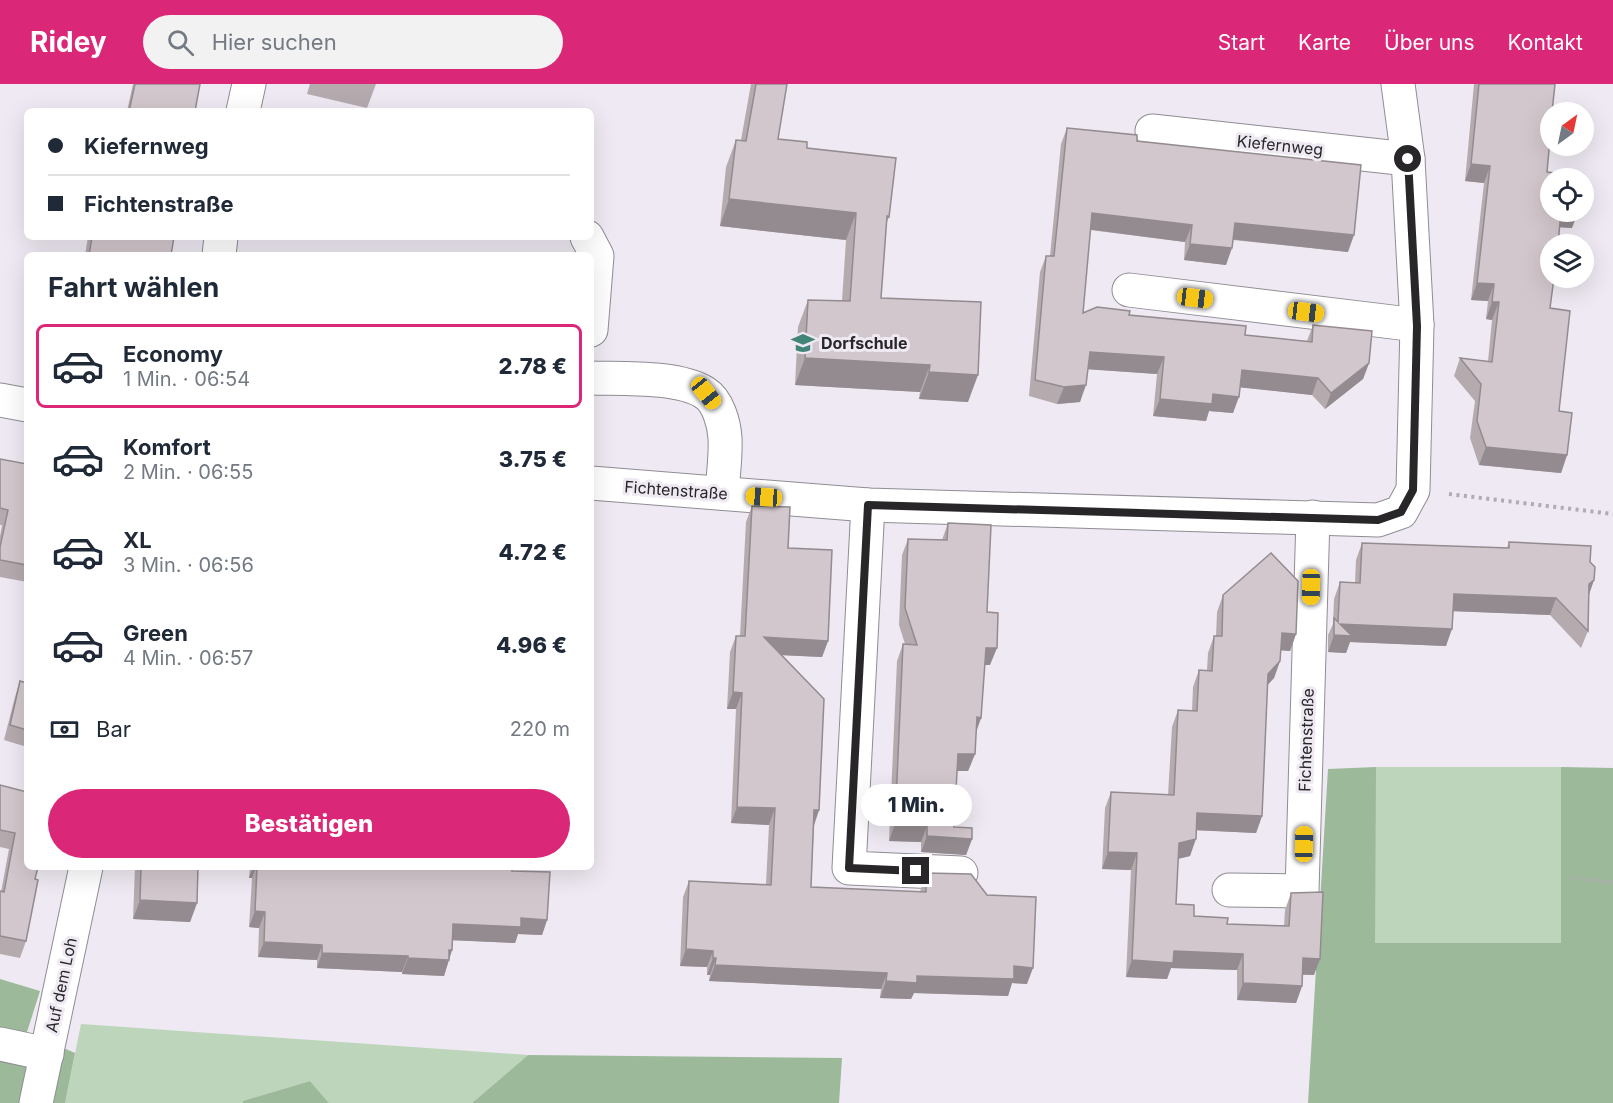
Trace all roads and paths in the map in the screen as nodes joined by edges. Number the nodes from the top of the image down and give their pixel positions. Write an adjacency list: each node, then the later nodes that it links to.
1 (249, 84): 3 (street)
2 (1398, 84): 5 (street)
3 (244, 108)
4 (1152, 131): 5 (street, Kiefernweg)
5 (1408, 159): 9 (street)
6 (589, 240): 8 (street)
7 (1129, 290): 9 (street)
8 (594, 293)
9 (1417, 326): 14 (street)
10 (594, 378): 15 (street)
11 (0, 400): 12 (street)
12 (24, 404)
13 (594, 483): 15 (street, Fichtenstraße)
14 (1413, 490): 17 (path); 18 (street, Fichtenstraße)
15 (722, 493): 16 (street, Fichtenstraße)
16 (868, 505): 18 (street, Fichtenstraße); 20 (street)
17 (1613, 514)
18 (1312, 517): 23 (street, Fichtenstraße)
19 (85, 870): 25 (street, Auf dem Loh)
20 (961, 873)
21 (1572, 878): 22 (path)
22 (1613, 882)
23 (1229, 890)
24 (0, 1044): 25 (street)
25 (47, 1054): 26 (street, Auf dem Loh)
26 (36, 1103)

